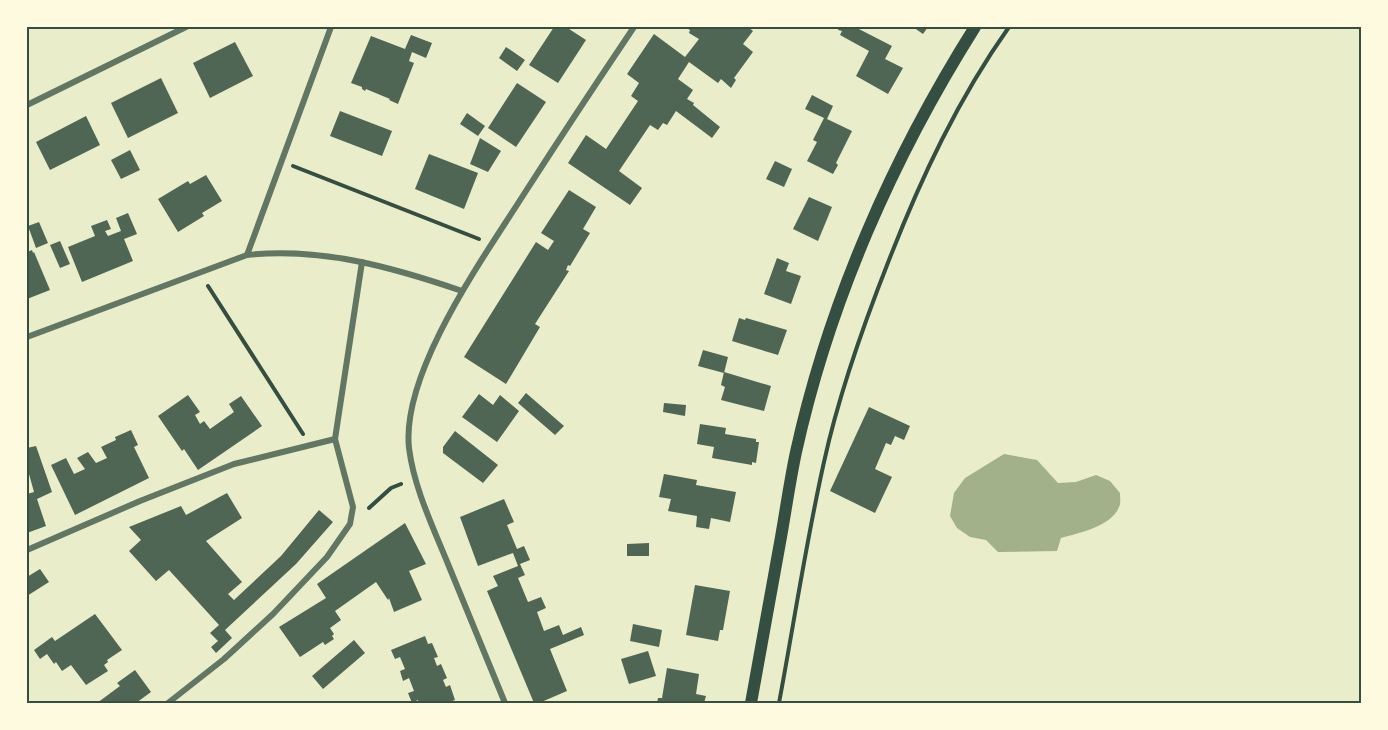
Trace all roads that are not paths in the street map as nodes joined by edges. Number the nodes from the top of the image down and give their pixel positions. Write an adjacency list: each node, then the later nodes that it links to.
1 (186, 27): 5 (street)
2 (331, 27): 6 (street)
3 (634, 27): 8 (street)
4 (975, 27): 14 (main road)
5 (27, 105)
6 (247, 255): 7 (street); 9 (street)
7 (362, 262): 8 (street); 10 (street)
8 (462, 291): 13 (street)
9 (27, 337)
10 (335, 439): 11 (street); 12 (street)
11 (27, 550)
12 (168, 703)
13 (505, 703)
14 (751, 703)

